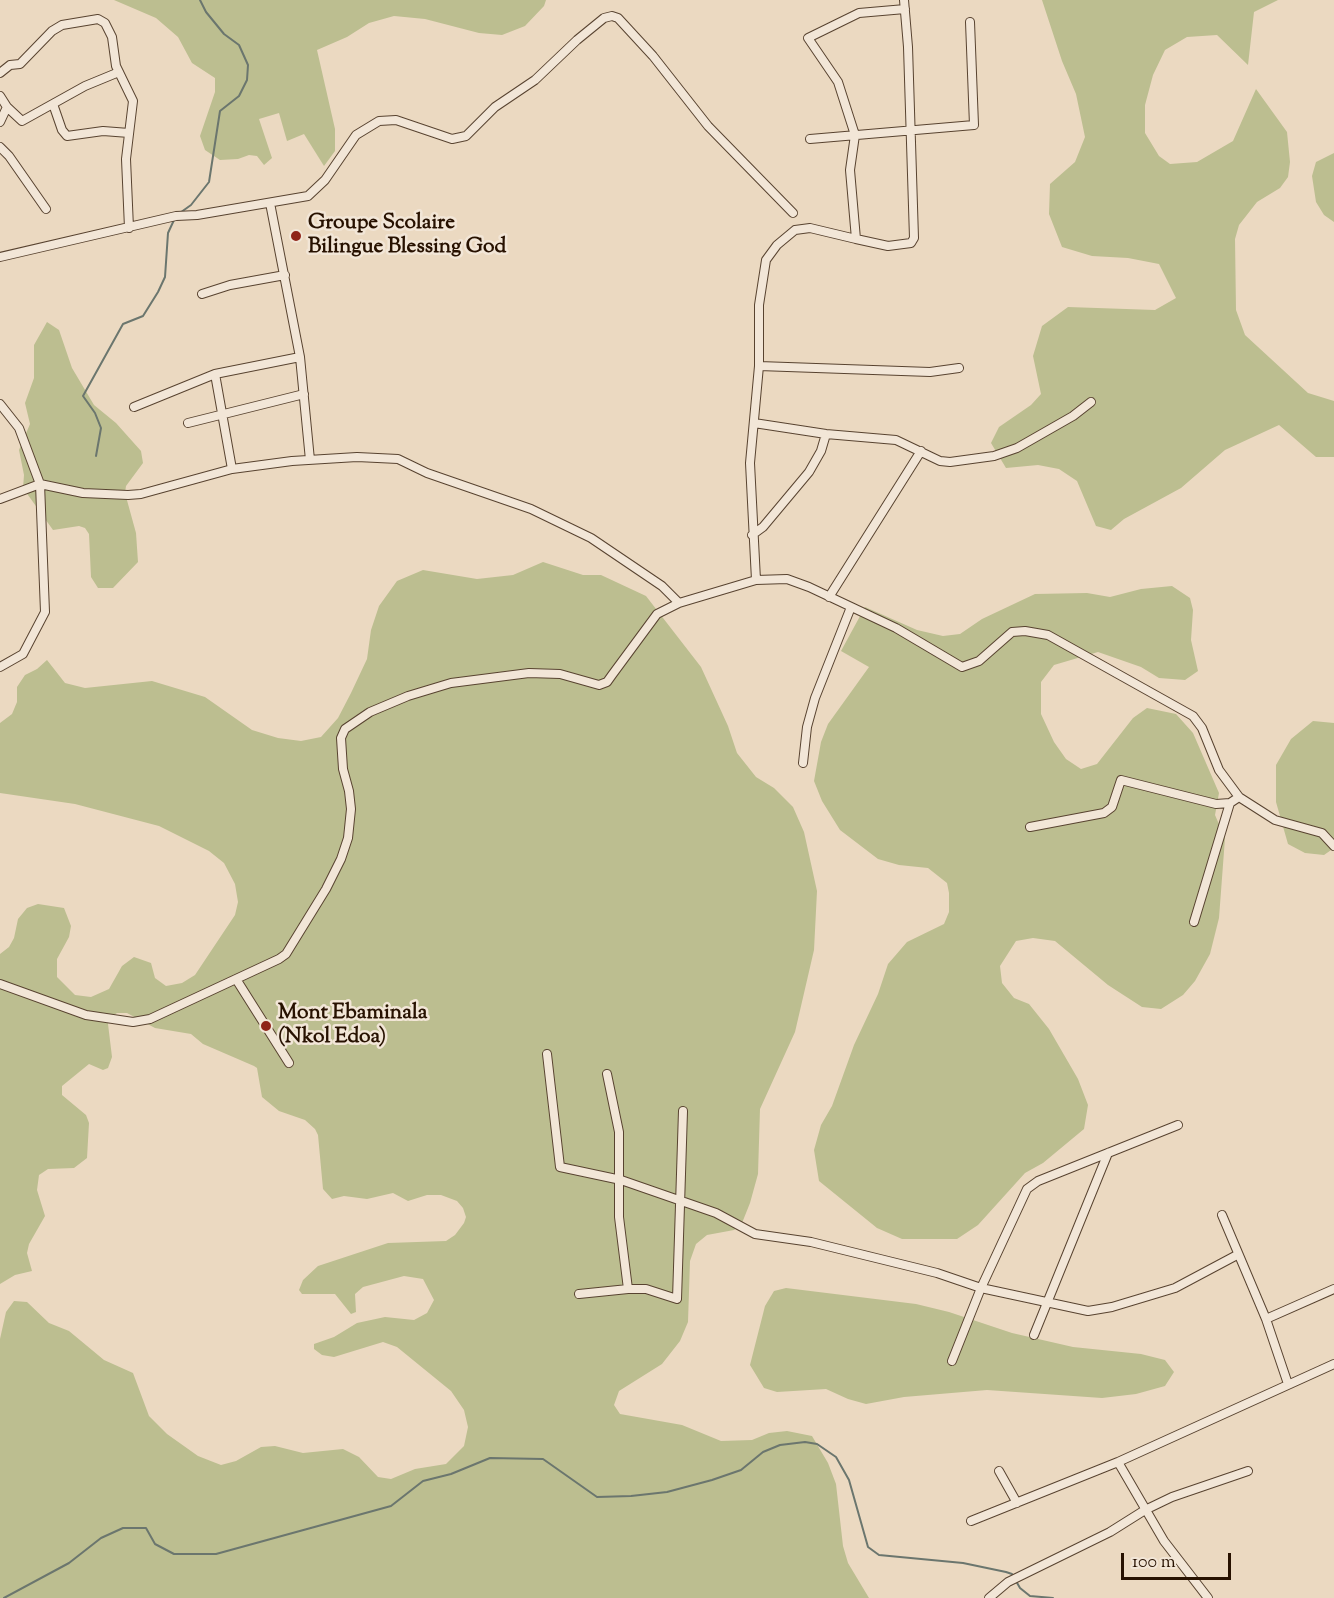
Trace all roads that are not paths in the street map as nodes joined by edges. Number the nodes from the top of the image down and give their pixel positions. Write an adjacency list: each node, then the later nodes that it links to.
1 (904, 0): 2 (street)
2 (905, 9): 10 (street); 12 (street)
3 (970, 22): 10 (street)
4 (119, 72): 5 (street); 7 (street); 11 (street)
5 (0, 73)
6 (0, 96): 8 (street)
7 (53, 104): 8 (street); 11 (street)
8 (7, 107): 9 (street)
9 (0, 122)
10 (911, 129): 12 (street); 19 (street)
11 (129, 132): 18 (street)
12 (855, 135): 13 (street); 19 (street)
13 (810, 139)
14 (0, 147): 16 (street)
15 (270, 203): 17 (street); 18 (street); 21 (street)
16 (46, 209)
17 (793, 213)
18 (129, 228): 20 (street)
19 (856, 239): 24 (street)
20 (0, 257)
21 (285, 275): 22 (street); 23 (street)
22 (202, 294)
23 (300, 357): 26 (street); 27 (street)
24 (759, 366): 25 (street); 33 (street)
25 (959, 368)
26 (215, 374): 30 (street); 31 (street)
27 (304, 394): 31 (street); 36 (street)
28 (1091, 402): 35 (street)
29 (0, 405): 38 (street)
30 (134, 407)
31 (222, 412): 32 (street); 37 (street)
32 (188, 423)
33 (754, 423): 34 (street); 40 (street)
34 (826, 434): 35 (street); 40 (street)
35 (921, 451): 42 (street)
36 (310, 460): 37 (street); 43 (street)
37 (232, 469): 38 (street)
38 (40, 484): 39 (street); 45 (street)
39 (0, 499)
40 (752, 535): 41 (street)
41 (756, 580): 42 (street); 43 (street)
42 (829, 597): 44 (street)
43 (679, 603): 52 (street)
44 (851, 607): 46 (street); 47 (street)
45 (0, 667)
46 (803, 763)
47 (1239, 797): 48 (street); 50 (street)
48 (1230, 803): 49 (street); 51 (street)
49 (1030, 826)
50 (1334, 846)
51 (1194, 922)
52 (236, 979): 53 (street); 55 (street)
53 (0, 984)
54 (547, 1054): 60 (street)
55 (289, 1063)
56 (607, 1074): 60 (street)
57 (683, 1112): 61 (street)
58 (1178, 1125): 59 (street)
59 (1108, 1153): 64 (street); 68 (street)
60 (621, 1180): 61 (street); 65 (street)
61 (682, 1202): 64 (street); 65 (street)
62 (1222, 1215): 63 (street)
63 (1237, 1255): 68 (street); 69 (street)
64 (981, 1288): 68 (street); 71 (street)
65 (627, 1289): 67 (street)
66 (1334, 1289): 69 (street)
67 (579, 1294)
68 (1045, 1304): 70 (street)
69 (1266, 1319): 73 (street)
70 (1034, 1335)
71 (952, 1360)
72 (1334, 1364): 73 (street)
73 (1288, 1384): 74 (street)
74 (1118, 1462): 77 (street); 78 (street)
75 (999, 1471): 77 (street)
76 (1248, 1471): 78 (street)
77 (1017, 1503): 79 (street)
78 (1145, 1510): 80 (street); 81 (street)
79 (971, 1521)
80 (989, 1598)
81 (1208, 1598)

